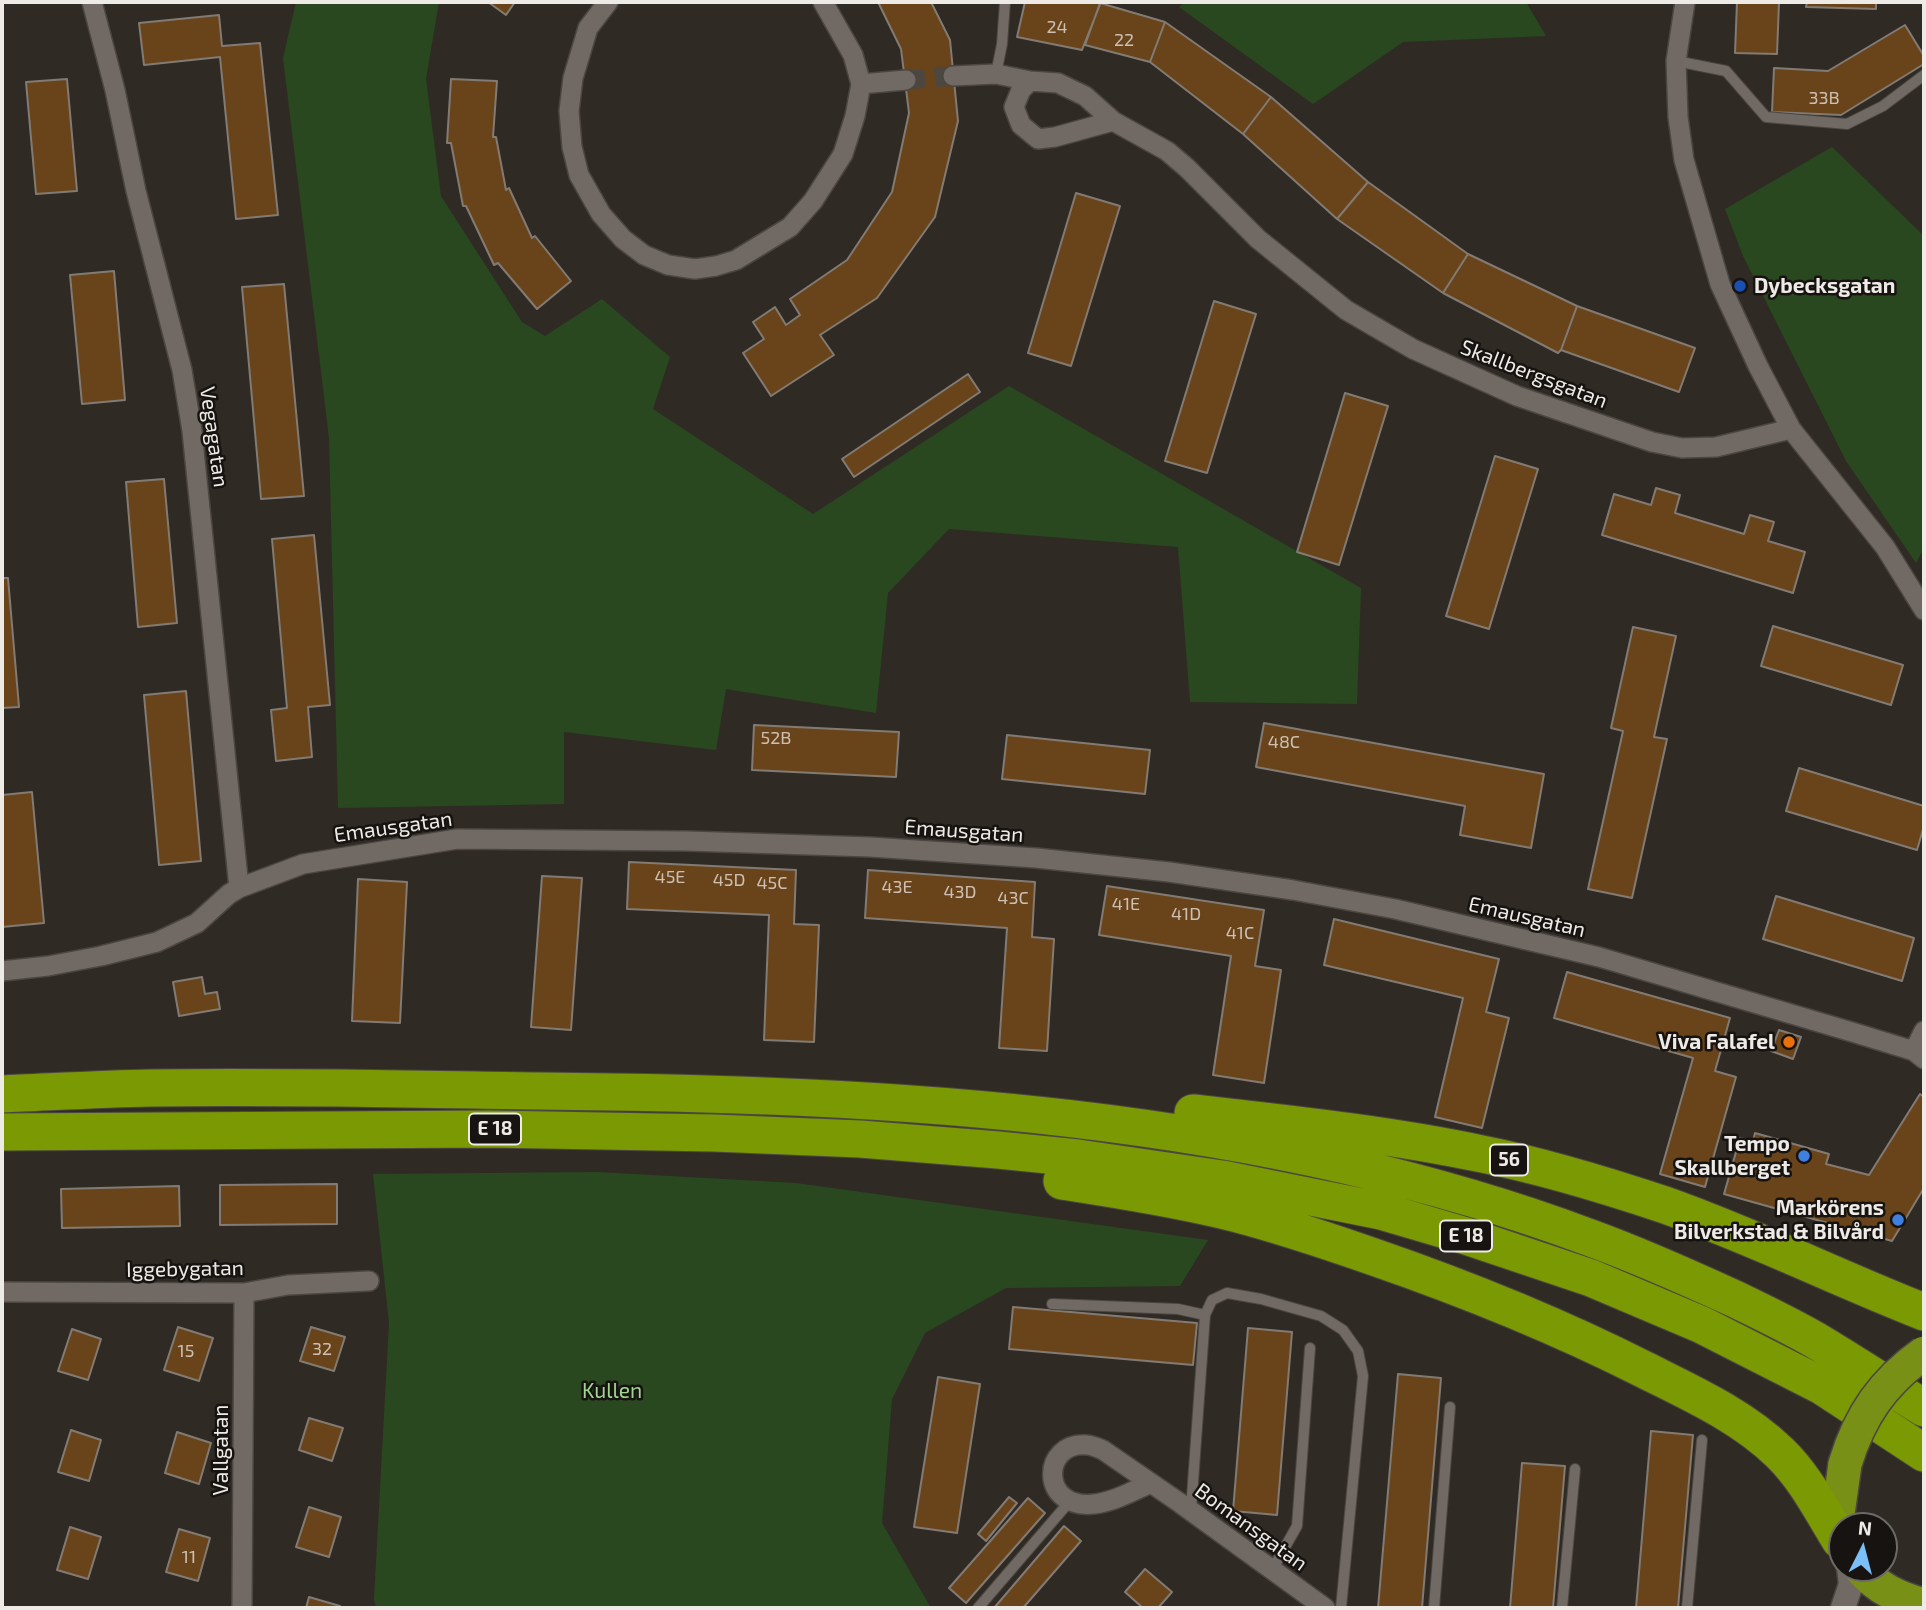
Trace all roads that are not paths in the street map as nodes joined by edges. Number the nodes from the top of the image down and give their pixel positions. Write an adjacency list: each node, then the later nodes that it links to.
1 (92, 2): 16 (street, Vegagatan)
2 (608, 2): 12 (street)
3 (823, 2): 12 (street)
4 (1005, 2): 7 (lane)
5 (1685, 2): 6 (street)
6 (1676, 61): 8 (lane); 14 (street)
7 (996, 74): 9 (street, Skallbergsgatan); 11 (street, Skallbergsgatan)
8 (1924, 75)
9 (953, 76)
10 (906, 80): 12 (street)
11 (1030, 81): 13 (street, Skallbergsgatan); 13 (street)
12 (861, 84)
13 (1113, 121): 14 (street, Skallbergsgatan)
14 (1791, 429): 15 (street)
15 (1924, 610)
16 (239, 888): 17 (street, Emausgatan); 19 (street, Emausgatan)
17 (2, 971)
18 (1924, 1031): 19 (street)
19 (1919, 1055)
20 (2, 1094): 21 (highway, E 18)
21 (1076, 1120): 28 (highway, 56); 33 (highway, E 18)
22 (2, 1132): 23 (highway, E 18)
23 (966, 1147): 35 (highway, E 18); 41 (highway)
24 (369, 1281): 26 (street, Iggebygatan)
25 (2, 1292): 26 (street, Iggebygatan)
26 (244, 1293): 46 (street, Vallgatan)
27 (1052, 1304): 29 (lane)
28 (1924, 1312)
29 (1205, 1315): 39 (lane); 49 (lane)
30 (1310, 1348): 42 (lane)
31 (1924, 1353): 40 (highway, bridge)
32 (1450, 1406): 50 (lane)
33 (1924, 1408)
34 (1702, 1440): 52 (lane)
35 (1924, 1453)
36 (1575, 1469): 51 (lane)
37 (1151, 1483): 38 (street); 38 (street, Bomansgatan); 39 (street, Bomansgatan)
38 (1070, 1501): 47 (lane)
39 (1191, 1511): 42 (street, Bomansgatan)
40 (1838, 1512)
41 (1828, 1521)
42 (1272, 1570): 48 (street, Bomansgatan)
43 (1851, 1582): 53 (street)
44 (1874, 1582): 45 (highway)
45 (1918, 1606)
46 (242, 1608)
47 (978, 1608)
48 (1325, 1608)
49 (1341, 1608)
50 (1434, 1608)
51 (1562, 1608)
52 (1687, 1608)
53 (1843, 1608)

